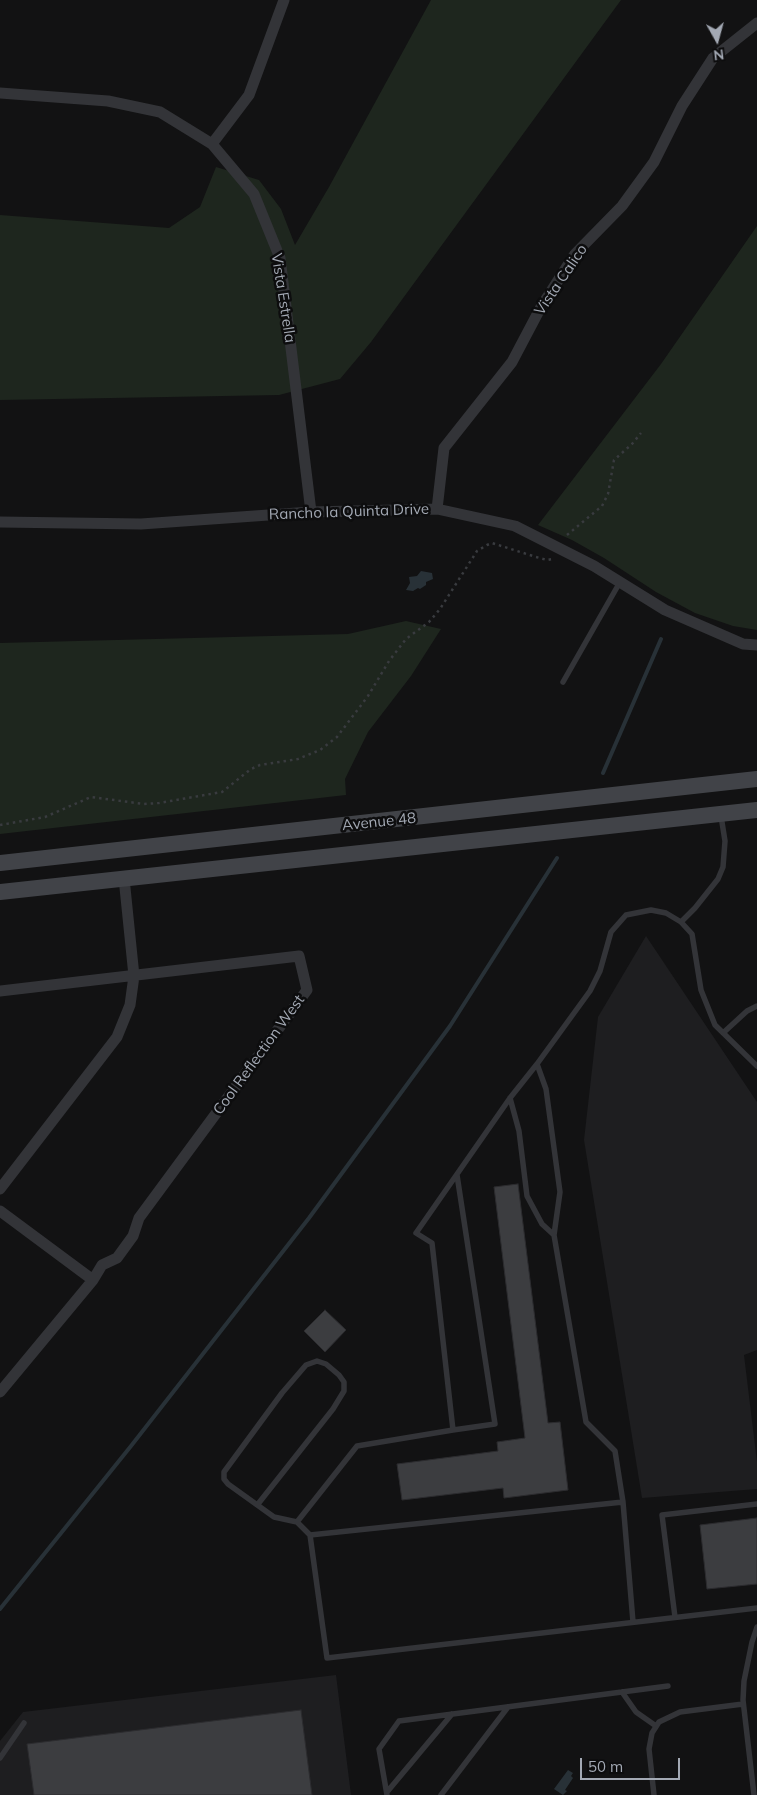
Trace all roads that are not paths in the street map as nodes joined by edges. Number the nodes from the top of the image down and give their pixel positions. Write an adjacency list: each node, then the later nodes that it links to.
1 (284, 0): 4 (street)
2 (757, 23): 5 (street, Vista Calico)
3 (0, 94): 4 (street, Vista Estrella)
4 (212, 144): 6 (street, Vista Estrella)
5 (437, 509): 6 (street, Rancho la Quinta Drive); 8 (street, Rancho la Quinta Drive)
6 (311, 512): 7 (street, Rancho la Quinta Drive)
7 (0, 522)
8 (620, 582): 9 (street, Rancho la Quinta Drive); 10 (lane)
9 (757, 645)
10 (563, 682)
11 (757, 779): 14 (main road, Avenue 48)
12 (757, 810): 13 (main road, Avenue 48)
13 (721, 814): 16 (main road, Avenue 48); 18 (lane)
14 (120, 850): 15 (main road, Avenue 48); 16 (main road)
15 (0, 864)
16 (124, 878): 17 (main road, Avenue 48); 19 (street)
17 (0, 892)
18 (681, 922): 22 (lane); 23 (lane)
19 (134, 976): 20 (street, Cool Reflection West); 27 (street); 30 (street, Cool Reflection West)
20 (0, 990)
21 (757, 1006): 22 (lane)
22 (723, 1033): 24 (lane)
23 (537, 1064): 25 (lane); 29 (lane)
24 (757, 1066)
25 (510, 1098): 26 (lane); 29 (lane)
26 (457, 1175): 32 (lane); 32 (lane)
27 (0, 1189)
28 (0, 1211): 30 (street)
29 (554, 1235): 33 (lane)
30 (93, 1280): 31 (street, Cool Reflection West)
31 (0, 1392)
32 (452, 1430): 36 (lane)
33 (623, 1502): 37 (lane); 40 (lane)
34 (258, 1504): 34 (lane); 36 (lane)
35 (757, 1504): 39 (lane)
36 (297, 1522): 37 (lane)
37 (310, 1535): 40 (lane)
38 (757, 1608): 39 (lane)
39 (675, 1617): 40 (lane)
40 (633, 1622)
41 (757, 1627): 44 (lane)
42 (668, 1686): 43 (lane)
43 (622, 1692): 45 (lane); 48 (lane)
44 (743, 1704): 48 (lane); 53 (lane)
45 (508, 1707): 46 (lane); 51 (lane)
46 (452, 1714): 50 (lane); 50 (lane)
47 (24, 1723): 49 (lane)
48 (656, 1726): 52 (lane)
49 (0, 1758)
50 (387, 1794)
51 (441, 1795)
52 (654, 1795)
53 (754, 1795)

